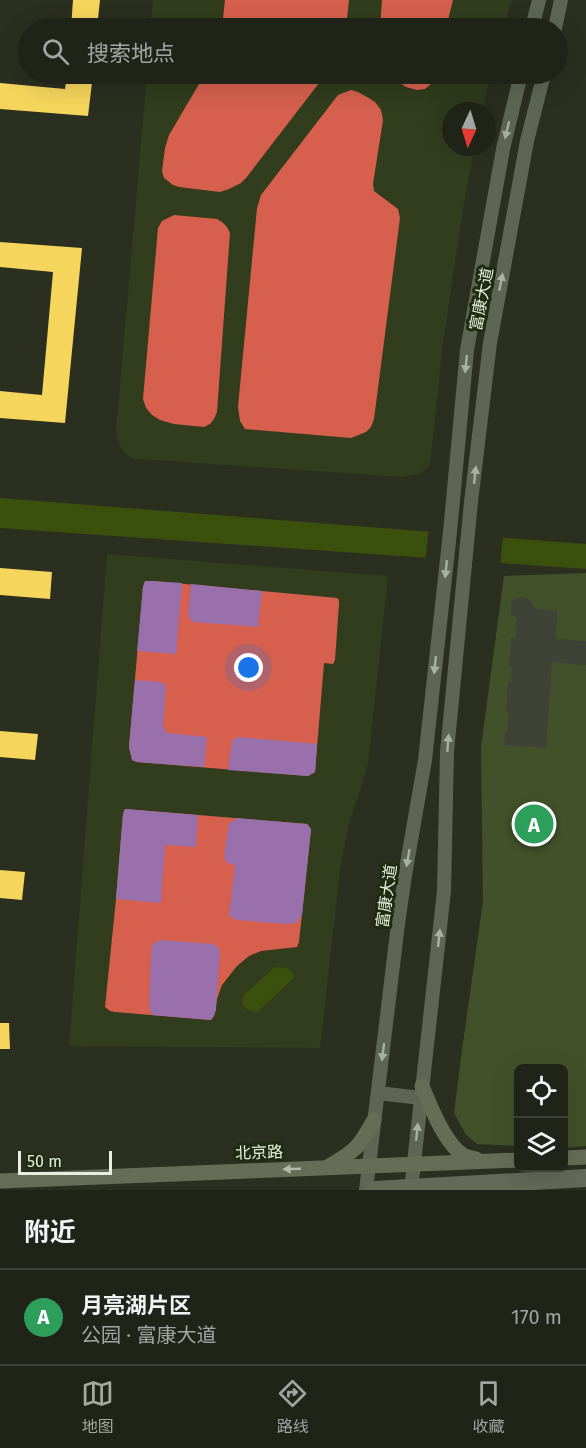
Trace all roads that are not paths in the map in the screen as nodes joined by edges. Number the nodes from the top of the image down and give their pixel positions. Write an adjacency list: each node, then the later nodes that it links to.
1 (539, 0): 3 (street)
2 (561, 0): 4 (street)
3 (534, 18)
4 (557, 18)
5 (518, 84): 8 (street, 富康大道, one-way to 8)
6 (541, 84): 7 (street, 富康大道, one-way to 6)
7 (421, 1092): 8 (street); 13 (main road); 14 (street, one-way to 7)
8 (378, 1093): 9 (street, 富康大道)
9 (374, 1120): 15 (street, 富康大道); 16 (main road)
10 (586, 1157): 11 (main road)
11 (568, 1158)
12 (514, 1160): 13 (main road, 北京路)
13 (482, 1161): 14 (main road, 北京路)
14 (413, 1164): 15 (main road, 北京路); 21 (street)
15 (369, 1166): 16 (main road, 北京路); 19 (street, 富康大道)
16 (325, 1168): 18 (main road, 北京路, one-way to 18)
17 (586, 1178): 20 (highway, bridge)
18 (0, 1181)
19 (366, 1190)
20 (375, 1190)
21 (411, 1190)

